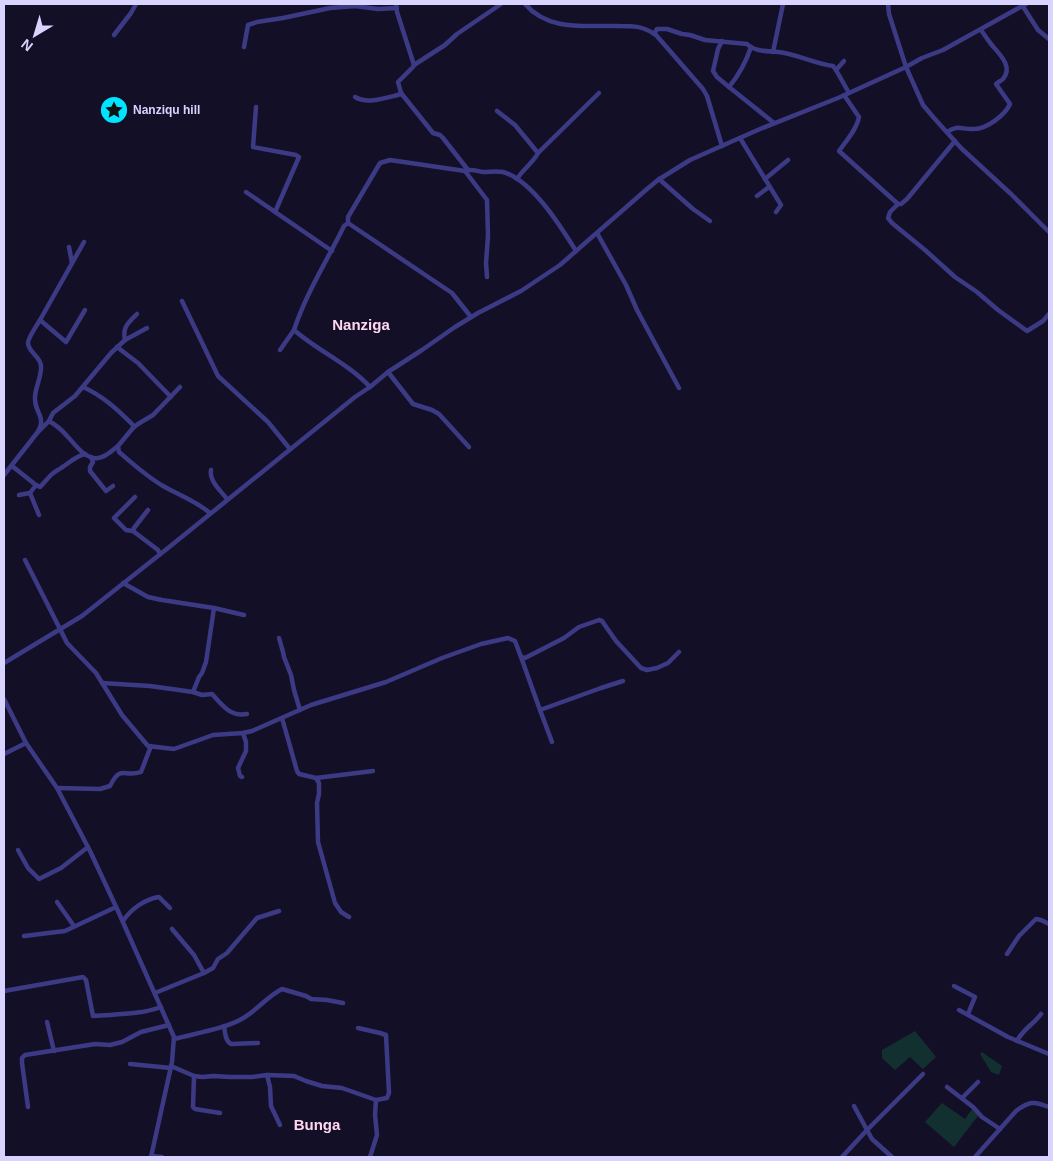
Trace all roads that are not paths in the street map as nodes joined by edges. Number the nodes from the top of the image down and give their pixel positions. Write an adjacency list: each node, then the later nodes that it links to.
1 (136, 4): 10 (street)
2 (501, 4): 17 (street)
3 (525, 4): 9 (street)
4 (783, 4): 15 (street)
5 (888, 4): 18 (street)
6 (1023, 4): 8 (street); 11 (street)
7 (396, 6): 14 (street); 17 (street)
8 (981, 30): 18 (street); 29 (street)
9 (654, 34): 12 (street); 32 (street)
10 (114, 35)
11 (1049, 39)
12 (722, 41): 13 (street); 20 (street)
13 (751, 47): 15 (street); 20 (street)
14 (244, 48)
15 (772, 52): 19 (street)
16 (844, 61): 19 (street)
17 (414, 65): 23 (street)
18 (906, 67): 22 (street); 29 (street)
19 (836, 70): 22 (street)
20 (729, 87): 28 (street)
21 (599, 93): 33 (street)
22 (849, 93): 24 (street)
23 (402, 94): 25 (street); 35 (street)
24 (844, 95): 28 (street); 42 (street)
25 (356, 97)
26 (256, 106): 43 (street)
27 (497, 111): 33 (street)
28 (774, 123): 30 (street)
29 (947, 132): 31 (street)
30 (740, 138): 32 (street); 38 (street)
31 (955, 141): 42 (street); 47 (street)
32 (722, 146): 37 (street)
33 (538, 153): 36 (street)
34 (788, 160): 38 (street)
35 (466, 171): 36 (street); 46 (street); 54 (street)
36 (517, 179): 52 (street)
37 (659, 179): 45 (street); 48 (street)
38 (765, 179): 39 (street)
39 (770, 187): 41 (street); 44 (street)
40 (246, 192): 43 (street)
41 (757, 196)
42 (898, 204): 58 (street)
43 (275, 212): 51 (street)
44 (776, 212)
45 (710, 221)
46 (348, 223): 51 (street); 59 (street)
47 (1049, 232)
48 (597, 233): 52 (street); 70 (street)
49 (84, 242): 53 (street)
50 (69, 248): 53 (street)
51 (332, 251): 62 (street)
52 (576, 251): 59 (street)
53 (72, 263): 60 (street)
54 (488, 277)
55 (182, 301): 77 (street)
56 (85, 310): 60 (street)
57 (138, 314): 63 (street)
58 (1049, 314)
59 (471, 317): 66 (street)
60 (40, 320): 74 (street)
61 (147, 328): 63 (street)
62 (294, 330): 65 (street); 69 (street)
63 (125, 340): 64 (street)
64 (117, 347): 67 (street); 71 (street)
65 (280, 350)
66 (388, 372): 69 (street); 76 (street)
67 (83, 387): 72 (street); 73 (street)
68 (180, 387): 71 (street)
69 (370, 387): 77 (street)
70 (679, 388)
71 (171, 396): 73 (street)
72 (49, 421): 74 (street); 80 (street)
73 (133, 428): 75 (street)
74 (37, 433): 82 (street)
75 (118, 446): 78 (street); 79 (street)
76 (468, 447)
77 (290, 449): 90 (street)
78 (112, 451): 79 (street); 81 (street)
79 (119, 452): 92 (street)
80 (86, 454): 81 (street); 85 (street)
81 (91, 457): 86 (street)
82 (12, 466): 84 (street); 85 (street)
83 (211, 470): 90 (street)
84 (4, 475)
85 (36, 485): 87 (street)
86 (113, 486)
87 (30, 493): 88 (street); 93 (street)
88 (19, 495)
89 (136, 497): 94 (street)
90 (227, 499): 92 (street)
91 (148, 510): 94 (street)
92 (210, 513): 95 (street)
93 (39, 515)
94 (133, 532): 95 (street)
95 (160, 554): 97 (street)
96 (25, 560): 100 (street)
97 (123, 583): 98 (street); 100 (street)
98 (214, 608): 99 (street); 107 (street)
99 (244, 615)
100 (60, 629): 104 (street); 106 (street)
101 (279, 638): 109 (street)
102 (678, 652): 103 (street)
103 (521, 657): 109 (street); 110 (street)
104 (4, 663)
105 (623, 681): 110 (street)
106 (102, 683): 107 (street); 116 (street)
107 (193, 692): 111 (street)
108 (4, 699): 114 (street)
109 (300, 710): 112 (street)
110 (540, 710): 115 (street)
111 (247, 714)
112 (282, 718): 113 (street); 120 (street)
113 (242, 733): 116 (street); 119 (street)
114 (26, 742): 117 (street); 121 (street)
115 (552, 742)
116 (151, 746): 121 (street)
117 (4, 754)
118 (373, 771): 120 (street)
119 (242, 777)
120 (316, 778): 128 (street)
121 (57, 788): 122 (street)
122 (88, 847): 123 (street); 125 (street)
123 (18, 850)
124 (57, 902): 131 (street)
125 (116, 907): 129 (street); 131 (street)
126 (170, 908): 129 (street)
127 (279, 911): 135 (street)
128 (349, 917)
129 (123, 921): 138 (street)
130 (1049, 924): 134 (street)
131 (74, 926): 133 (street)
132 (172, 929): 135 (street)
133 (24, 936)
134 (1007, 954)
135 (204, 973): 138 (street)
136 (954, 986): 142 (street)
137 (4, 991): 140 (street)
138 (155, 993): 140 (street)
139 (343, 1004): 146 (street)
140 (161, 1006): 145 (street)
141 (959, 1010): 142 (street)
142 (968, 1014): 149 (street)
143 (1041, 1014): 149 (street)
144 (47, 1022): 151 (street)
145 (169, 1025): 148 (street); 151 (street)
146 (224, 1026): 148 (street); 150 (street)
147 (358, 1028): 161 (street)
148 (174, 1039): 154 (street)
149 (1017, 1041): 152 (street)
150 (258, 1042)
151 (54, 1051): 163 (street)
152 (1049, 1054)
153 (130, 1064): 154 (street)
154 (171, 1067): 157 (street); 169 (street)
155 (923, 1074): 168 (street)
156 (267, 1075): 157 (street); 161 (street); 166 (street)
157 (194, 1076): 165 (street)
158 (978, 1082): 160 (street)
159 (947, 1087): 160 (street)
160 (962, 1098): 167 (street)
161 (376, 1100): 171 (street)
162 (854, 1106): 168 (street)
163 (28, 1107)
164 (1049, 1107): 167 (street)
165 (220, 1112)
166 (280, 1125)
167 (1000, 1129): 174 (street)
168 (866, 1130): 172 (street); 173 (street)
169 (151, 1157): 170 (street)
170 (162, 1157)
171 (370, 1157)
172 (842, 1157)
173 (892, 1157)
174 (975, 1157)

